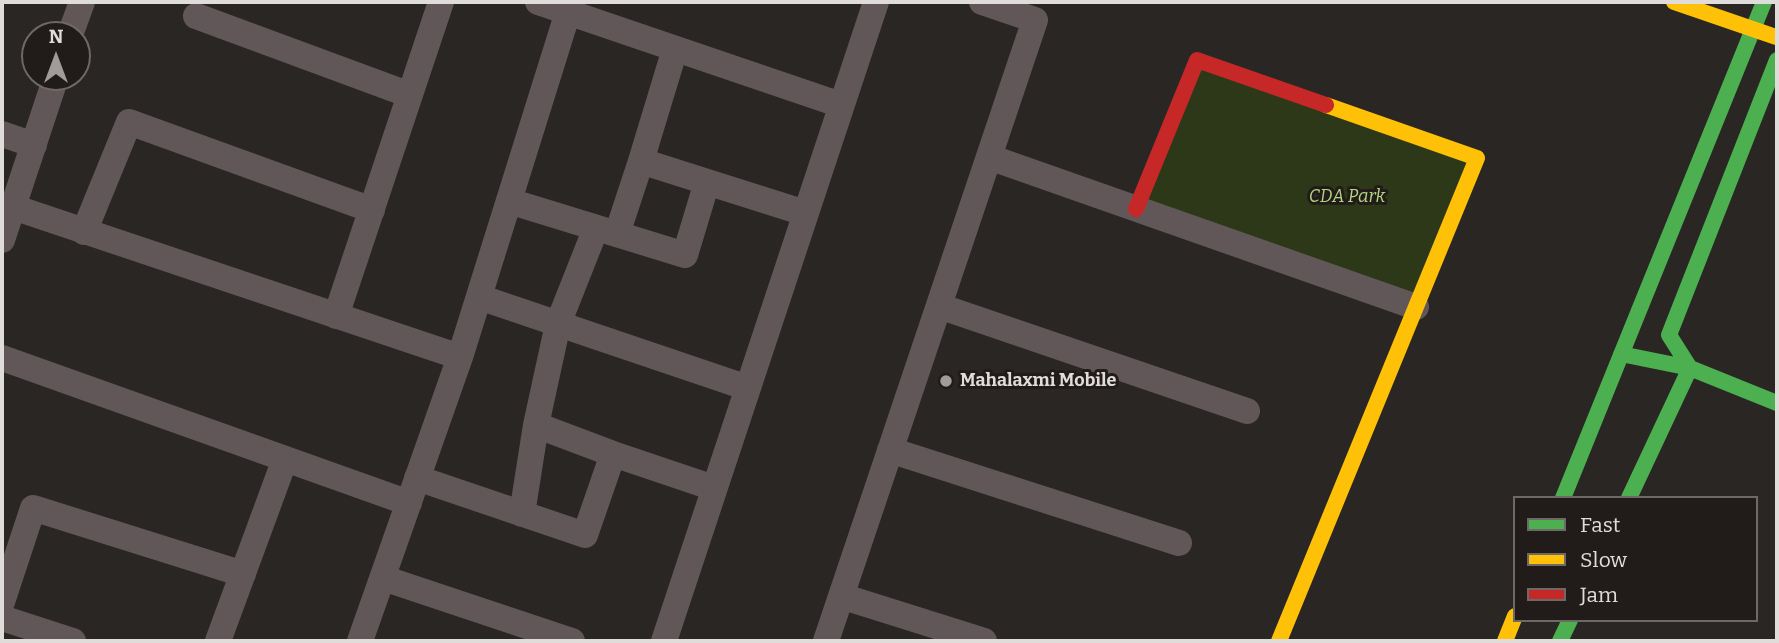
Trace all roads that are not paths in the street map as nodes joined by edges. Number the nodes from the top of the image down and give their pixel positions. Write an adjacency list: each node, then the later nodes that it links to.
1 (82, 2): 11 (street)
2 (441, 2): 17 (street)
3 (538, 2): 9 (street)
4 (876, 2): 18 (street)
5 (982, 2): 8 (street)
6 (1674, 2): 12 (street)
7 (1764, 2): 12 (street)
8 (1038, 11): 21 (street)
9 (568, 12): 14 (street); 24 (street)
10 (196, 16): 17 (street)
11 (75, 21)
12 (1753, 29): 13 (street); 37 (street)
13 (1777, 37)
14 (676, 49): 18 (street); 22 (street)
15 (1777, 60): 40 (street)
16 (51, 91): 20 (street)
17 (410, 95): 27 (street)
18 (841, 105): 28 (street)
19 (2, 134): 20 (street)
20 (34, 145): 25 (street)
21 (989, 157): 26 (street); 33 (street)
22 (641, 160): 23 (street); 29 (street)
23 (707, 182): 28 (street); 29 (street)
24 (509, 201): 29 (street); 32 (street)
25 (13, 207): 30 (street); 31 (street)
26 (1136, 209): 34 (street); 34 (street)
27 (372, 210): 30 (street); 35 (street)
28 (805, 214): 41 (street)
29 (606, 231): 36 (street)
30 (84, 232): 35 (street)
31 (2, 240)
32 (479, 297): 36 (street); 38 (street)
33 (939, 306): 43 (street); 45 (street)
34 (1416, 307): 67 (street)
35 (336, 316): 38 (street)
36 (558, 324): 41 (street); 44 (street)
37 (1621, 354): 40 (street); 50 (street)
38 (460, 357): 49 (street)
39 (2, 358): 47 (street)
40 (1690, 368): 42 (street); 51 (street)
41 (748, 388): 48 (street)
42 (1777, 402)
43 (1247, 411)
44 (536, 425): 46 (street); 52 (street)
45 (890, 450): 53 (street); 56 (street)
46 (613, 454): 48 (street); 52 (street)
47 (285, 459): 49 (street); 54 (street)
48 (714, 488): 64 (street)
49 (413, 491): 52 (street); 55 (street)
50 (1564, 496)
51 (1630, 496)
52 (522, 513)
53 (1179, 543)
54 (243, 574): 57 (street); 61 (street)
55 (383, 578): 62 (street); 63 (street)
56 (841, 596): 65 (street); 66 (street)
57 (2, 602): 60 (street)
58 (1513, 621): 68 (street)
59 (1569, 622): 69 (street)
60 (73, 641)
61 (218, 641)
62 (360, 641)
63 (572, 641)
64 (664, 641)
65 (826, 641)
66 (984, 641)
67 (1279, 641)
68 (1504, 641)
69 (1560, 641)

